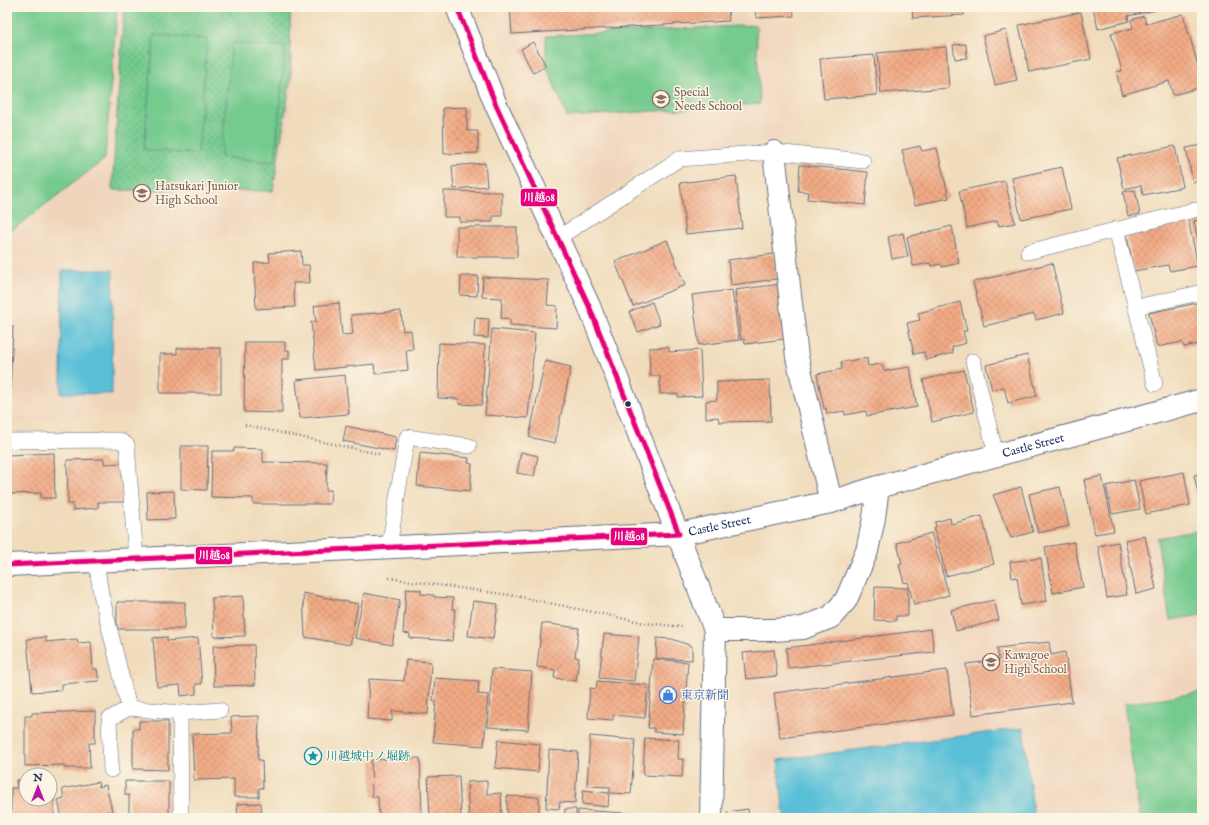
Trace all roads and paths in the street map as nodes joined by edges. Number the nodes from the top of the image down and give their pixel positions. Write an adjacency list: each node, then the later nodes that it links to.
1 (457, 7): 6 (street)
2 (774, 152): 3 (lane); 6 (lane); 19 (street)
3 (863, 161)
4 (1194, 210): 5 (lane)
5 (1116, 229): 7 (lane); 9 (lane)
6 (558, 238): 20 (street)
7 (1028, 252)
8 (1199, 293): 9 (lane)
9 (1136, 307): 11 (lane)
10 (973, 361): 16 (lane)
11 (1155, 384)
12 (1202, 400): 16 (street, Castle Street)
13 (245, 425): 17 (path)
14 (7, 441): 22 (lane)
15 (469, 446): 17 (lane)
16 (996, 455): 18 (street, Castle Street)
17 (403, 459): 21 (lane)
18 (878, 487): 19 (street, Castle Street); 26 (street)
19 (831, 502): 20 (street, Castle Street)
20 (679, 534): 21 (street, Castle Street); 26 (street)
21 (389, 547): 22 (street, Castle Street)
22 (136, 559): 23 (street, Castle Street)
23 (96, 561): 24 (street, Castle Street); 27 (lane)
24 (7, 565)
25 (389, 577): 26 (path)
26 (715, 630): 32 (street)
27 (128, 708): 29 (lane); 30 (lane)
28 (220, 710): 29 (lane)
29 (180, 713): 31 (lane)
30 (111, 770)
31 (181, 818)
32 (711, 818)

